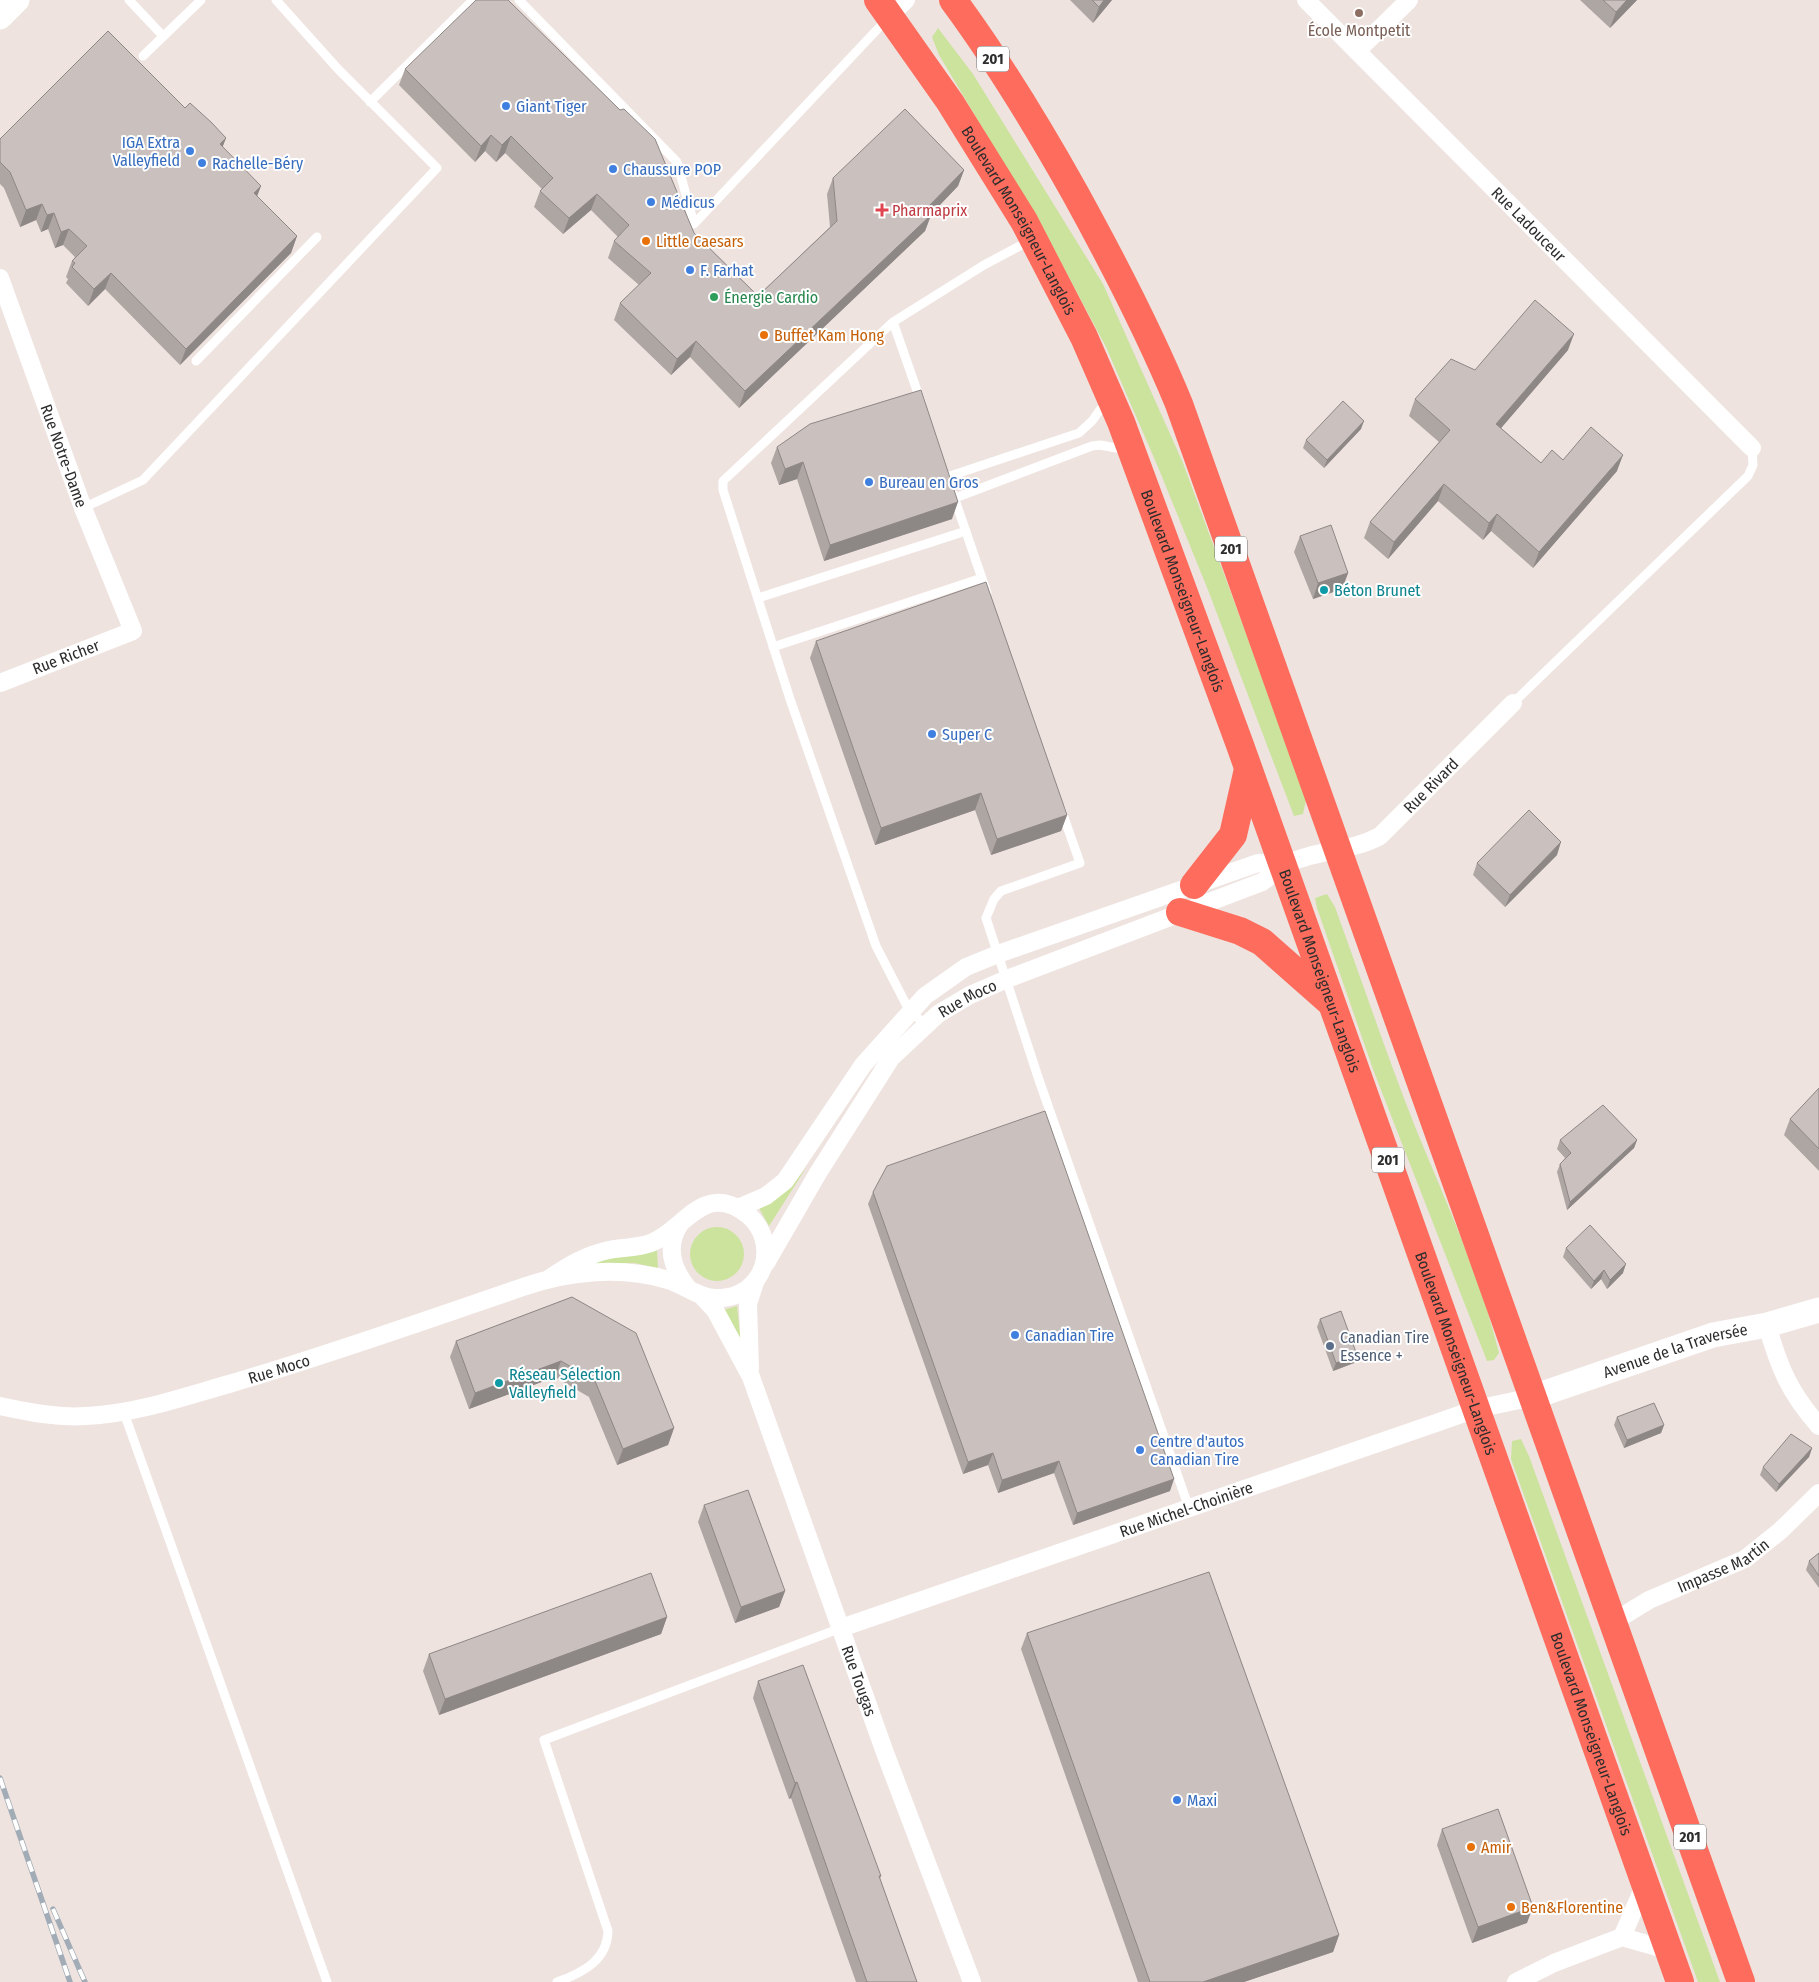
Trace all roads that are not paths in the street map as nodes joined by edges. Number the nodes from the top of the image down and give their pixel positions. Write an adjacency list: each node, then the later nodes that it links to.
1 (17, 0): 11 (street)
2 (128, 0): 12 (lane)
3 (201, 0): 12 (lane)
4 (276, 0): 15 (lane)
5 (473, 0): 15 (lane)
6 (519, 0): 10 (lane)
7 (953, 0): 37 (highway, 201)
8 (1306, 0): 13 (street, Rue Ladouceur)
9 (1409, 0): 13 (street)
10 (892, 5): 17 (highway, Boulevard Monseigneur-Langlois / 201)
11 (0, 17)
12 (163, 36): 14 (lane)
13 (1357, 51): 23 (street, Rue Ladouceur)
14 (143, 56)
15 (370, 102): 26 (lane)
16 (317, 237): 20 (lane)
17 (1034, 239): 19 (lane); 21 (highway, Boulevard Monseigneur-Langlois / 201)
18 (0, 278): 26 (street, Rue Notre-Dame)
19 (893, 322): 22 (lane); 29 (lane)
20 (196, 361)
21 (1110, 396): 24 (highway, Boulevard Monseigneur-Langlois / 201); 25 (lane)
22 (923, 409)
23 (1752, 448): 34 (lane)
24 (1133, 452): 25 (lane); 35 (highway, Boulevard Monseigneur-Langlois / 201)
25 (955, 498): 27 (lane)
26 (83, 508): 31 (street, Rue Notre-Dame)
27 (966, 531): 28 (lane); 29 (lane)
28 (982, 578): 30 (lane); 32 (lane)
29 (758, 598): 32 (lane)
30 (991, 604)
31 (133, 631): 33 (street, Rue Richer)
32 (773, 647): 44 (lane)
33 (0, 683)
34 (1513, 702): 37 (street, Rue Rivard)
35 (1248, 768): 38 (highway, Boulevard Monseigneur-Langlois / 201); 39 (highway)
36 (1057, 795): 41 (lane)
37 (1338, 848): 38 (street, Rue Moco); 54 (highway, 201)
38 (1283, 865): 39 (street, Rue Moco); 40 (street, Rue Moco); 43 (highway, Boulevard Monseigneur-Langlois / 201)
39 (1194, 885): 41 (street, Rue Moco)
40 (1180, 912): 42 (street, Rue Moco); 43 (highway)
41 (998, 954): 42 (lane); 44 (street, Rue Moco)
42 (1006, 979): 45 (street, Rue Moco); 60 (lane)
43 (1332, 1002): 56 (highway, Boulevard Monseigneur-Langlois / 201)
44 (910, 1012): 45 (lane); 46 (street, Rue Moco)
45 (927, 1025): 48 (street, Rue Moco)
46 (738, 1208): 47 (street, Rue Moco); 48 (street)
47 (684, 1218): 49 (street, Rue Moco); 50 (street)
48 (759, 1276): 50 (street, Rue Moco); 53 (street, Rue Tougas)
49 (550, 1278): 50 (street, Rue Moco); 57 (street, Rue Moco)
50 (694, 1291): 53 (street, Rue Tougas)
51 (1819, 1310): 52 (street, Avenue de la Traversée)
52 (1767, 1325): 54 (street, Avenue de la Traversée); 58 (street)
53 (751, 1377): 62 (street, Rue Tougas)
54 (1533, 1397): 56 (street, Rue Michel-Choinière); 61 (highway, 201)
55 (0, 1406): 57 (street, Rue Moco)
56 (1476, 1409): 60 (street, Rue Michel-Choinière); 63 (highway, Boulevard Monseigneur-Langlois / 201)
57 (123, 1410): 66 (lane)
58 (1819, 1426)
59 (1819, 1493): 61 (street, Impasse Martin)
60 (1189, 1508): 62 (street, Rue Michel-Choinière)
61 (1614, 1622): 71 (highway, 201)
62 (841, 1628): 67 (lane); 68 (street, Rue Tougas)
63 (1645, 1884): 64 (street); 65 (highway, Boulevard Monseigneur-Langlois / 201)
64 (1622, 1937): 65 (street); 69 (street)
65 (1668, 1950): 70 (highway, Boulevard Monseigneur-Langlois / 201)
66 (327, 1982)
67 (557, 1982)
68 (972, 1982)
69 (1516, 1982)
70 (1680, 1982)
71 (1741, 1982)

